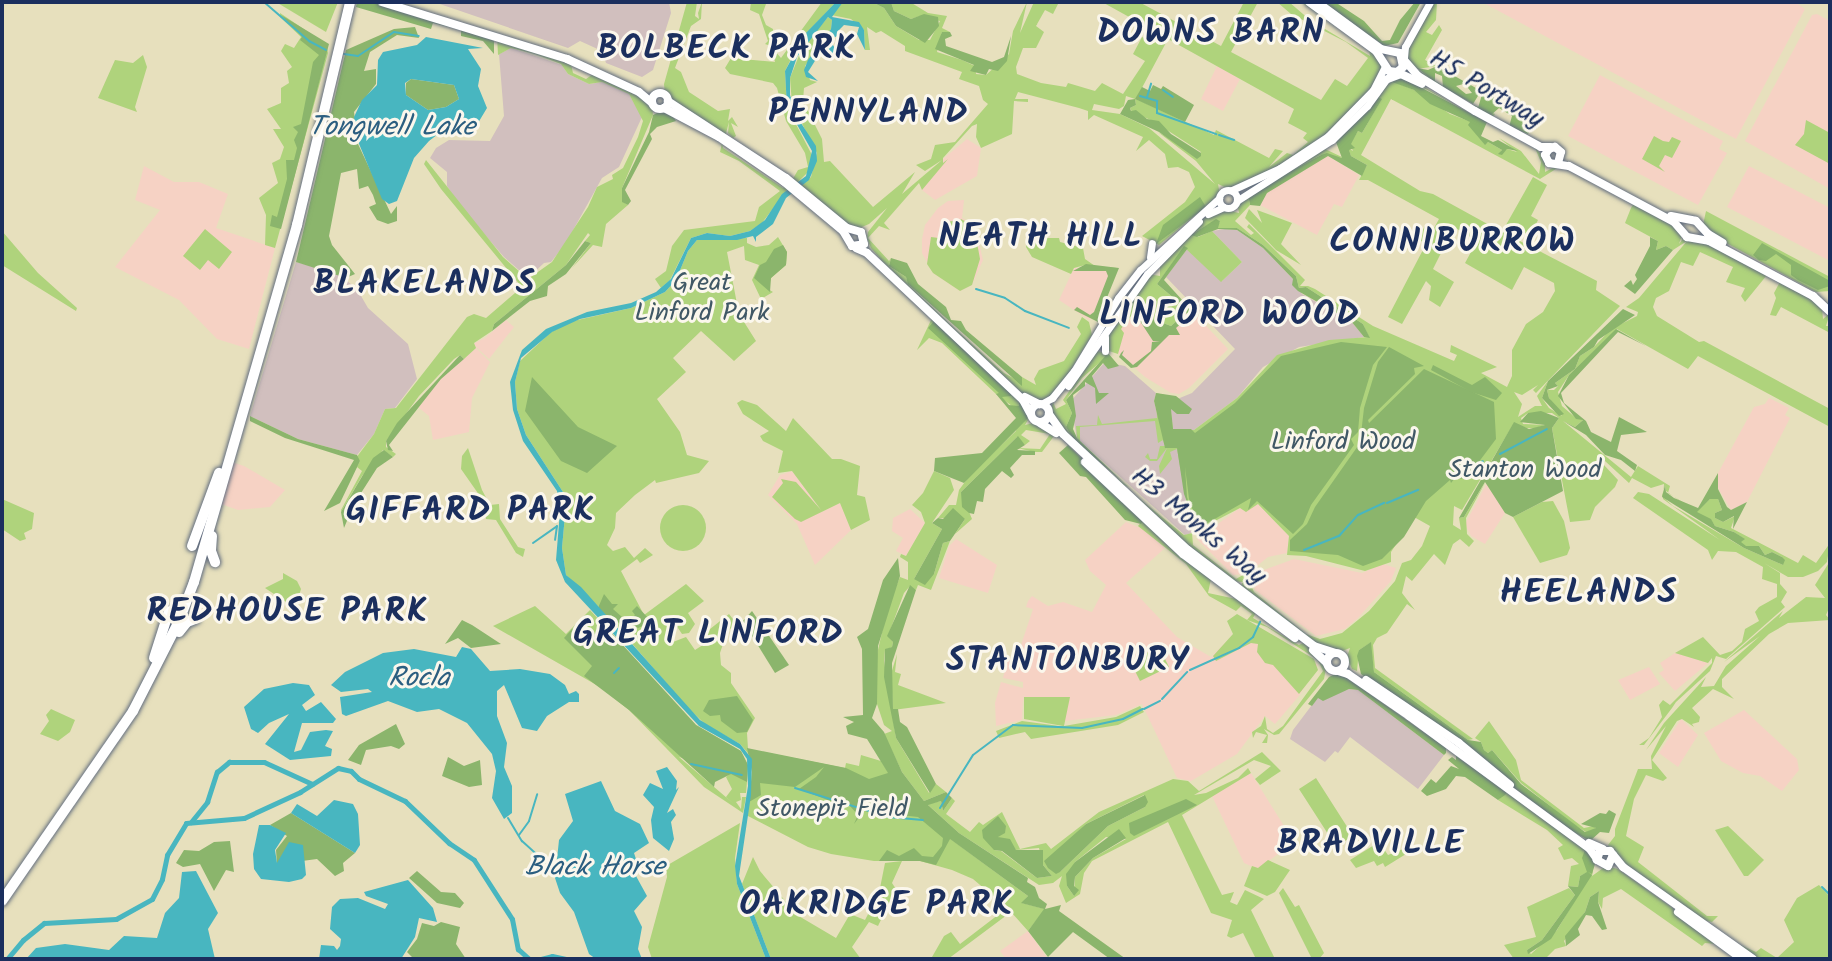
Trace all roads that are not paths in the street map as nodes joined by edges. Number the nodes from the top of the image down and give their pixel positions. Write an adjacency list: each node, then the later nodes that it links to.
1 (347, 2): 56 (highway)
2 (382, 2): 7 (main road)
3 (397, 2): 7 (main road)
4 (1309, 2): 10 (main road)
5 (1317, 2): 8 (main road, H5 Portway)
6 (1428, 2): 8 (main road); 9 (main road)
7 (487, 29): 14 (main road)
8 (1392, 51): 9 (main road, H5 Portway); 10 (main road)
9 (1404, 59): 11 (main road); 19 (main road, H5 Portway)
10 (1384, 64): 11 (main road, H5 Portway); 16 (main road)
11 (1397, 72): 12 (main road); 13 (main road, H5 Portway)
12 (1385, 80): 13 (main road); 16 (main road)
13 (1430, 87): 21 (main road, H5 Portway)
14 (638, 89): 15 (main road); 17 (main road)
15 (656, 94): 17 (main road); 18 (main road)
16 (1373, 94): 23 (main road)
17 (652, 103): 18 (main road)
18 (666, 104): 29 (main road)
19 (1551, 147): 20 (main road, H5 Portway); 21 (main road)
20 (1562, 153): 22 (main road); 30 (main road, H5 Portway)
21 (1545, 158): 22 (main road, H5 Portway)
22 (1558, 163): 30 (main road, H5 Portway)
23 (1246, 189): 24 (main road); 26 (main road)
24 (1232, 190): 25 (main road); 26 (main road)
25 (1219, 198): 27 (main road); 28 (main road)
26 (1238, 200): 27 (main road)
27 (1224, 207): 28 (main road)
28 (1209, 210): 37 (main road); 38 (main road)
29 (838, 223): 31 (main road); 34 (main road)
30 (1685, 226): 32 (main road); 32 (main road)
31 (856, 231): 33 (main road); 34 (main road)
32 (1698, 233): 42 (main road); 44 (main road)
33 (865, 240): 36 (main road); 39 (main road)
34 (848, 241): 36 (main road)
35 (1152, 243): 38 (main road)
36 (856, 248): 39 (main road)
37 (1162, 256): 40 (main road); 41 (main road)
38 (1149, 259): 41 (main road)
39 (886, 268): 49 (main road)
40 (1157, 272)
41 (1127, 293): 43 (main road)
42 (1828, 296): 44 (main road)
43 (1121, 301): 46 (main road); 47 (main road)
44 (1826, 309)
45 (1092, 323): 47 (main road)
46 (1103, 332): 48 (main road); 50 (main road)
47 (1093, 338): 50 (main road)
48 (1105, 351)
49 (1022, 396): 51 (main road); 52 (main road)
50 (1056, 396): 51 (main road); 53 (main road)
51 (1040, 404): 52 (main road); 53 (main road, H3 Monks Way)
52 (1030, 413): 54 (main road, H3 Monks Way)
53 (1049, 413): 54 (main road); 55 (main road, H3 Monks Way)
54 (1040, 423): 55 (main road, H3 Monks Way)
55 (1058, 432): 61 (main road, H3 Monks Way)
56 (222, 474): 57 (highway); 58 (highway); 64 (highway); 66 (highway)
57 (192, 546)
58 (215, 562)
59 (169, 611): 64 (highway)
60 (195, 619): 66 (highway)
61 (1316, 650): 62 (main road, H3 Monks Way); 63 (main road, H3 Monks Way)
62 (1335, 653): 63 (main road); 65 (main road)
63 (1327, 663): 65 (main road, H3 Monks Way)
64 (151, 667): 73 (highway)
65 (1352, 672): 67 (main road)
66 (145, 690): 74 (highway)
67 (1587, 844): 68 (main road); 70 (main road)
68 (1603, 849): 69 (main road); 70 (main road)
69 (1613, 855): 71 (main road); 72 (main road)
70 (1597, 859): 71 (main road)
71 (1608, 866): 72 (main road)
72 (1625, 871): 75 (main road)
73 (2, 891)
74 (2, 901)
75 (1732, 948): 76 (main road); 77 (main road)
76 (1742, 959)
77 (1753, 959)

